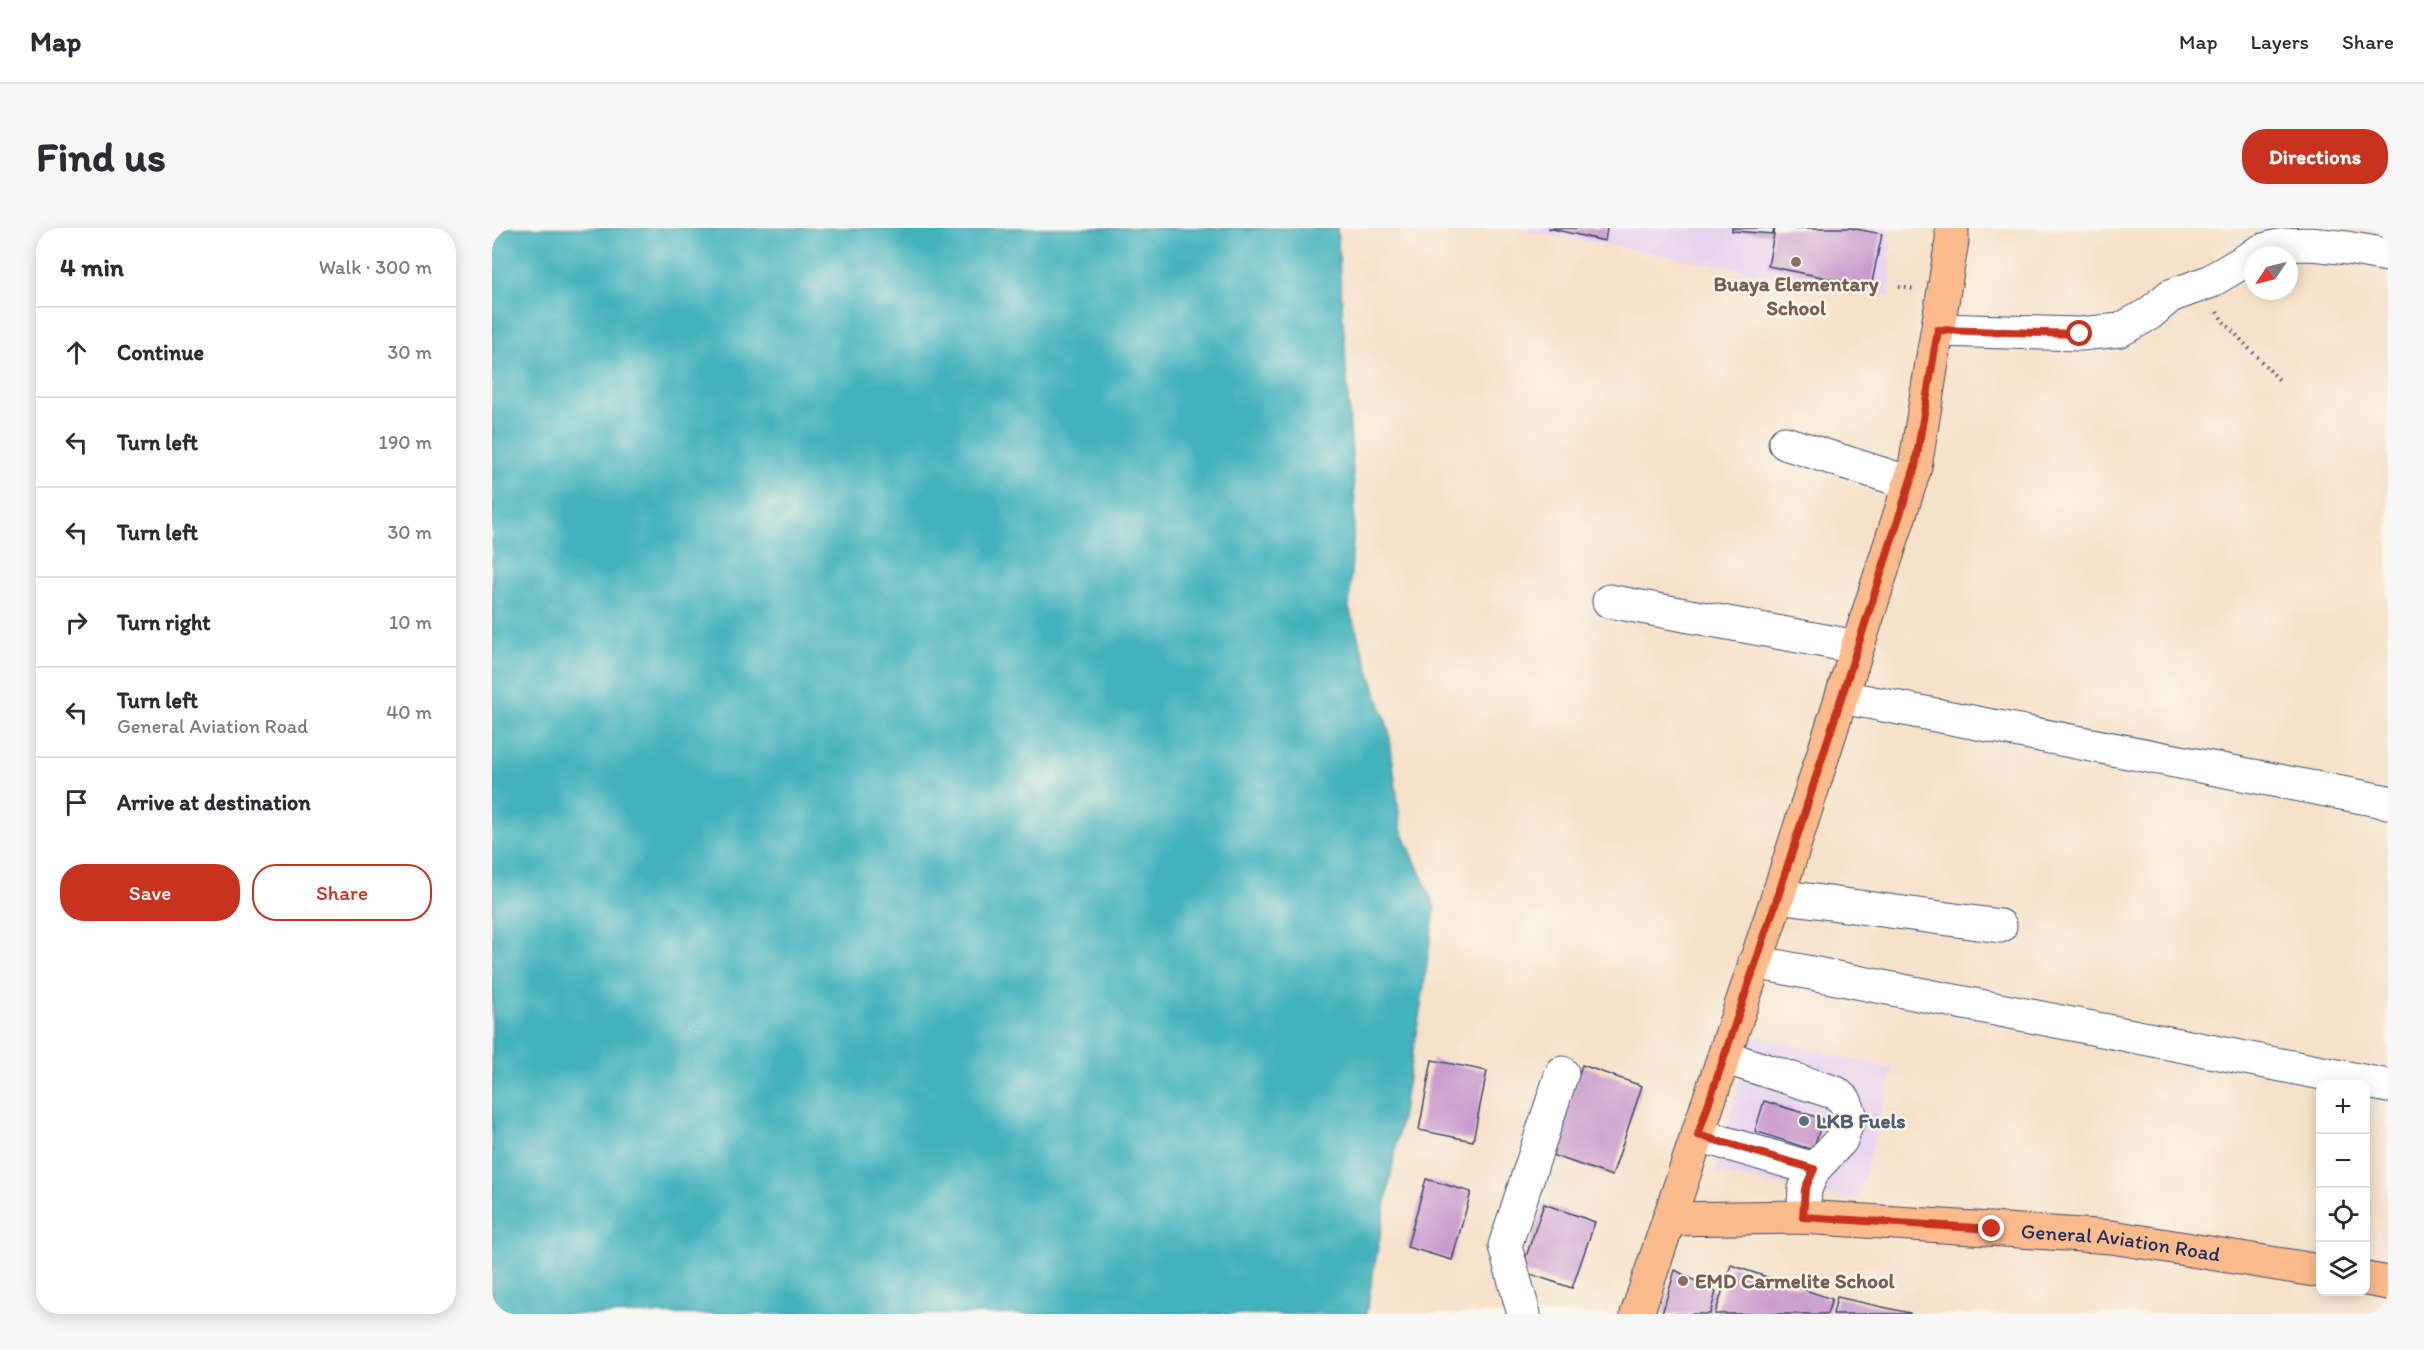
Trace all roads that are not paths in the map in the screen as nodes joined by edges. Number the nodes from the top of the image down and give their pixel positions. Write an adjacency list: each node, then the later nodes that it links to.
1 (1952, 228): 5 (main road)
2 (2291, 246): 3 (street)
3 (2388, 255)
4 (2244, 261): 5 (street)
5 (1938, 330): 7 (main road)
6 (1785, 443): 7 (street)
7 (1910, 483): 9 (main road)
8 (1609, 601): 9 (street)
9 (1857, 647): 10 (main road)
10 (1842, 697): 11 (street); 12 (main road)
11 (2388, 801)
12 (1778, 896): 13 (street); 14 (main road)
13 (2001, 926)
14 (1755, 962): 15 (main road); 17 (street)
15 (1725, 1057): 18 (main road); 19 (street)
16 (1562, 1074): 25 (street)
17 (2388, 1086)
18 (1698, 1135): 19 (street); 21 (main road)
19 (1814, 1169): 20 (street)
20 (1803, 1217): 21 (main road, General Aviation Road); 22 (main road, General Aviation Road)
21 (1670, 1219): 26 (main road)
22 (2316, 1270)
23 (2370, 1280): 24 (main road)
24 (2388, 1283)
25 (1524, 1314)
26 (1637, 1314)

